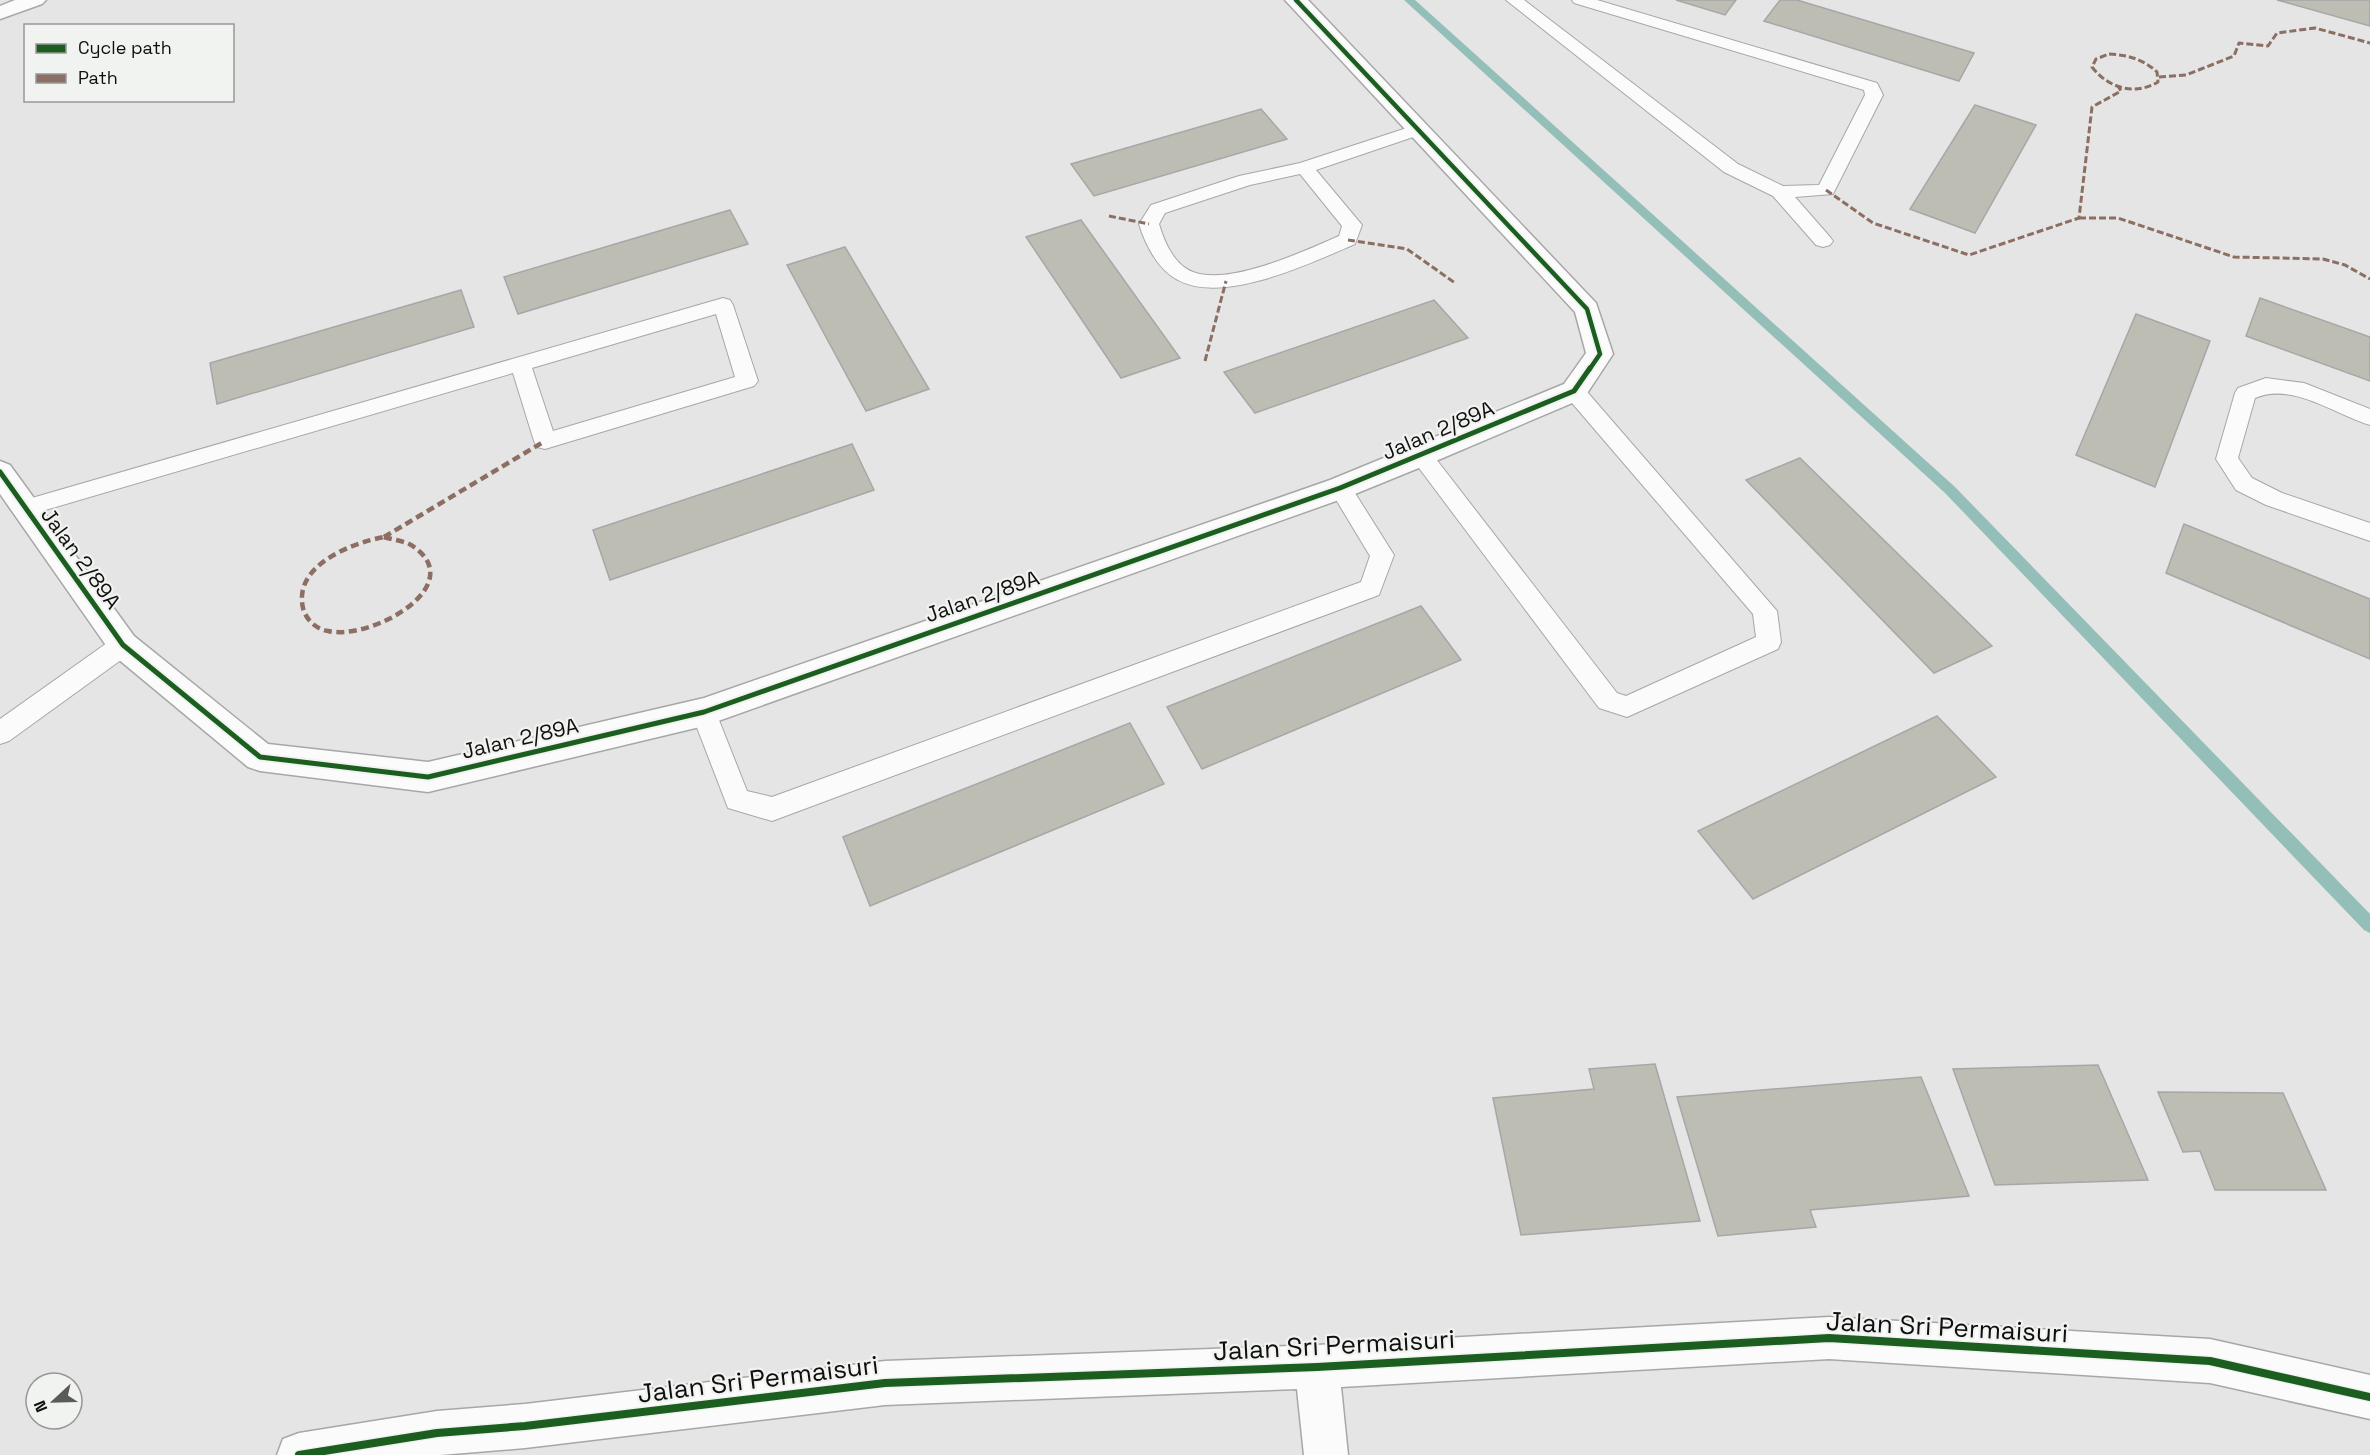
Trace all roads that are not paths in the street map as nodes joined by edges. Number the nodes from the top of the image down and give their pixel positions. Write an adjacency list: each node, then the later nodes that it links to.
1 (35, 0): 5 (street)
2 (1296, 0): 6 (street)
3 (1514, 0): 8 (lane)
4 (1581, 0): 8 (lane)
5 (0, 13)
6 (1419, 129): 7 (lane); 11 (street)
7 (1304, 168): 7 (lane)
8 (1780, 192): 9 (lane)
9 (1823, 241)
10 (521, 365): 10 (lane); 16 (lane)
11 (1574, 391): 13 (street, Jalan 2/89A); 13 (lane)
12 (2370, 417): 17 (lane)
13 (1421, 456): 15 (street, Jalan 2/89A)
14 (0, 472): 16 (street, Jalan 2/89A)
15 (1340, 488): 19 (street, Jalan 2/89A); 19 (lane)
16 (25, 508): 18 (street, Jalan 2/89A)
17 (2370, 532)
18 (123, 645): 19 (street, Jalan 2/89A); 20 (lane)
19 (704, 712)
20 (0, 733)
21 (1317, 1367): 22 (street, Jalan Sri Permaisuri); 23 (street, Jalan Sri Permaisuri); 25 (street)
22 (2370, 1397)
23 (420, 1444): 24 (street, Jalan Sri Permaisuri)
24 (298, 1455)
25 (1326, 1455)

